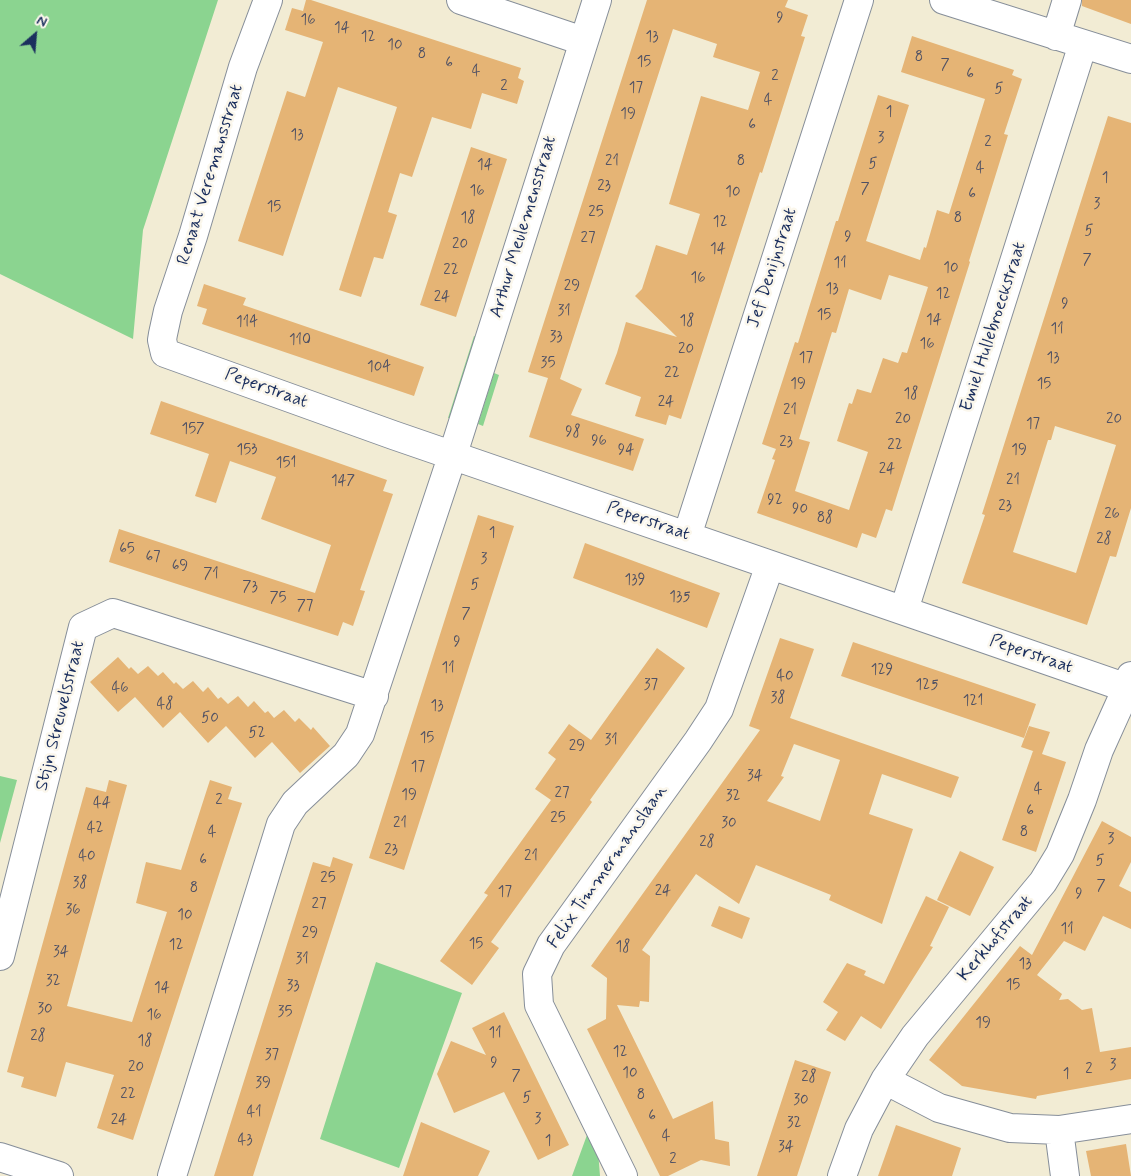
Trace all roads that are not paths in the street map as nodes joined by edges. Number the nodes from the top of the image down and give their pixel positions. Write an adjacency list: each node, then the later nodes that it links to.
1 (268, 0): 11 (street, Renaat Veremansstraat)
2 (461, 0): 8 (street)
3 (597, 0): 8 (street, Arthur Meulemensstraat)
4 (859, 0): 13 (street, Jef Denijnstraat)
5 (944, 0): 7 (street)
6 (1067, 0): 7 (street)
7 (1056, 36): 9 (street)
8 (583, 41): 12 (street, Arthur Meulemensstraat)
9 (1083, 44): 10 (street); 15 (street, Emiel Hullebroeckstraat)
10 (1131, 59)
11 (165, 353): 12 (street, Peperstraat)
12 (453, 454): 13 (street, Peperstraat); 17 (street)
13 (687, 536): 14 (street, Peperstraat)
14 (770, 565): 15 (street, Peperstraat); 23 (street, Felix Timmermanslaan)
15 (904, 610): 16 (street, Peperstraat)
16 (1130, 685): 19 (street, Kerkhofstraat)
17 (374, 696): 18 (street, Stijn Streuvelsstraat); 25 (street)
18 (0, 956)
19 (885, 1080): 21 (street); 26 (street, Kerkhofstraat)
20 (1131, 1119): 21 (street)
21 (1059, 1130): 27 (street)
22 (0, 1157): 24 (street)
23 (621, 1175)
24 (59, 1176)
25 (172, 1176)
26 (842, 1176)
27 (1065, 1176)

